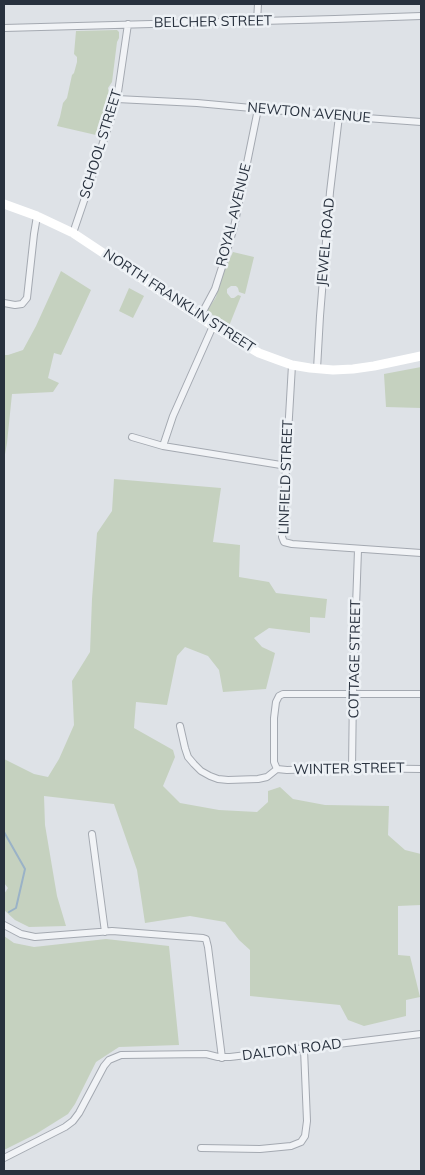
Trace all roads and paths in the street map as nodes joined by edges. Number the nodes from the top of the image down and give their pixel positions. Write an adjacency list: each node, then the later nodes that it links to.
1 (258, 4): 3 (street)
2 (421, 16): 3 (street, BELCHER STREET)
3 (257, 21): 4 (street, BELCHER STREET)
4 (128, 24): 5 (street, BELCHER STREET); 6 (street, SCHOOL STREET)
5 (4, 28)
6 (117, 99): 7 (street, NEWTON AVENUE); 12 (street, SCHOOL STREET)
7 (258, 109): 8 (street, NEWTON AVENUE); 14 (street, ROYAL AVENUE)
8 (339, 116): 9 (street, NEWTON AVENUE); 18 (street, JEWEL ROAD)
9 (421, 122)
10 (4, 204): 11 (main road, NORTH FRANKLIN STREET)
11 (37, 216): 12 (main road, NORTH FRANKLIN STREET); 13 (street)
12 (72, 233): 14 (main road, NORTH FRANKLIN STREET)
13 (4, 304)
14 (200, 317): 15 (main road, NORTH FRANKLIN STREET)
15 (214, 326): 17 (main road, NORTH FRANKLIN STREET); 20 (street)
16 (421, 356): 18 (main road, NORTH FRANKLIN STREET)
17 (292, 365): 18 (main road, NORTH FRANKLIN STREET); 21 (street, LINFIELD STREET)
18 (317, 369)
19 (132, 437): 20 (street)
20 (163, 446): 21 (street)
21 (287, 466): 22 (street, LINFIELD STREET)
22 (358, 550): 23 (street, LINFIELD STREET); 24 (street, COTTAGE STREET)
23 (421, 554)
24 (354, 694): 25 (street); 27 (street, COTTAGE STREET); 29 (street)
25 (421, 694)
26 (180, 726): 29 (street)
27 (352, 768): 28 (street, WINTER STREET); 29 (street, WINTER STREET)
28 (421, 768)
29 (277, 769)
30 (92, 834): 32 (street)
31 (4, 924): 32 (street)
32 (104, 932): 35 (street)
33 (421, 1034): 34 (street, DALTON ROAD)
34 (304, 1049): 35 (street, DALTON ROAD); 36 (street)
35 (222, 1058): 37 (street, DALTON ROAD)
36 (201, 1148)
37 (4, 1158)

